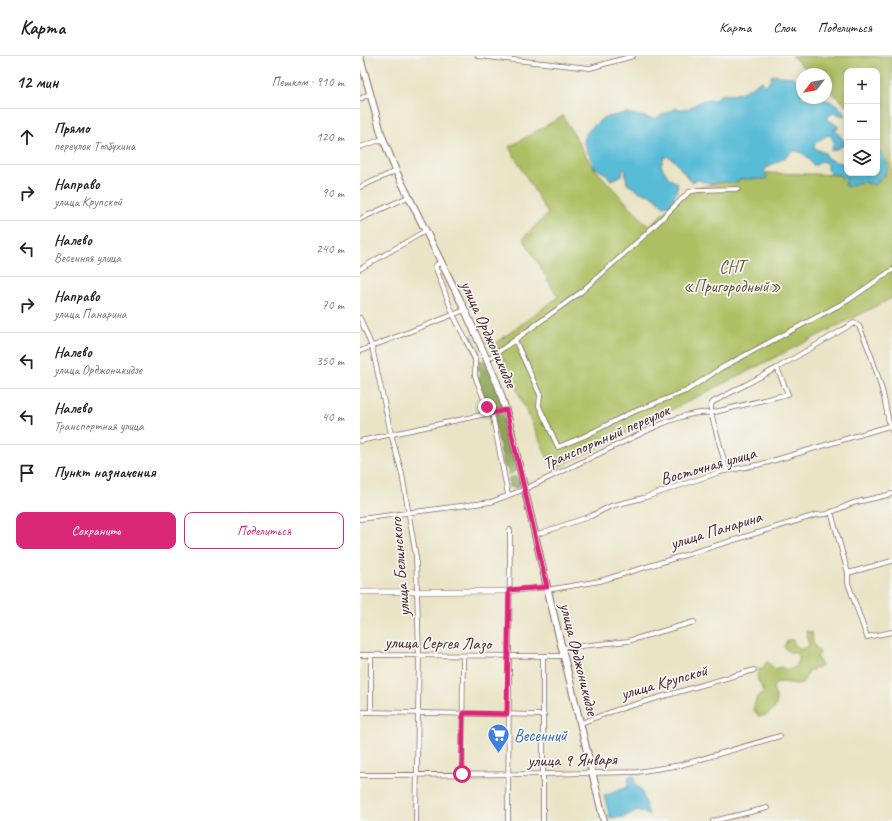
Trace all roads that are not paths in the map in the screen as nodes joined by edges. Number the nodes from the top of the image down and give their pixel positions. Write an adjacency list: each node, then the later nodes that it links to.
1 (478, 56): 2 (street)
2 (633, 56)
3 (360, 57): 4 (main road, улица Орджоникидзе)
4 (371, 93): 5 (street); 6 (main road, улица Орджоникидзе)
5 (360, 99)
6 (383, 139): 7 (street); 8 (main road, улица Орджоникидзе)
7 (360, 147)
8 (396, 171): 9 (street); 11 (main road, улица Орджоникидзе)
9 (360, 187)
10 (738, 189): 20 (street)
11 (408, 197): 12 (street); 13 (main road, улица Орджоникидзе)
12 (360, 219)
13 (425, 231): 14 (main road, улица Орджоникидзе); 15 (street)
14 (441, 262): 17 (main road, улица Орджоникидзе); 18 (street)
15 (360, 269)
16 (892, 270): 20 (street)
17 (465, 310): 18 (street); 23 (main road, улица Орджоникидзе)
18 (453, 314): 21 (street); 26 (street)
19 (360, 318): 21 (street, улица Белинского)
20 (515, 340): 23 (street)
21 (372, 347): 22 (street); 30 (street, улица Белинского)
22 (360, 351)
23 (487, 360): 25 (main road, улица Орджоникидзе)
24 (777, 368): 27 (street); 27 (street, Транспортный переулок); 28 (street)
25 (506, 410): 26 (street); 33 (main road, улица Орджоникидзе)
26 (492, 413): 30 (street); 35 (street)
27 (711, 413): 32 (street); 33 (street, Транспортный переулок)
28 (889, 426): 29 (street); 32 (street, Восточная улица)
29 (892, 431)
30 (391, 434): 31 (street); 37 (street, улица Белинского)
31 (360, 441)
32 (727, 471): 40 (street, Восточная улица)
33 (525, 489): 35 (street); 40 (main road, улица Орджоникидзе)
34 (892, 494): 36 (street, улица Панарина)
35 (508, 495): 37 (street)
36 (831, 512): 42 (street); 43 (street, улица Панарина)
37 (409, 513): 38 (street); 46 (street, улица Белинского)
38 (360, 519)
39 (510, 530): 44 (street)
40 (536, 535): 43 (main road, улица Орджоникидзе)
41 (892, 561): 42 (street)
42 (848, 573): 48 (street)
43 (547, 589): 44 (street, улица Панарина); 49 (main road, улица Орджоникидзе)
44 (509, 590): 46 (street, улица Панарина); 56 (street)
45 (360, 592): 46 (street, улица Панарина)
46 (418, 592): 52 (street, улица Белинского)
47 (694, 622): 49 (street)
48 (892, 632)
49 (562, 648): 55 (main road, улица Орджоникидзе)
50 (360, 655): 51 (street, улица Сергея Лазо)
51 (371, 655): 52 (street, улица Сергея Лазо); 59 (street)
52 (418, 655): 53 (street, улица Сергея Лазо); 60 (street, улица Белинского)
53 (463, 656): 56 (street, улица Сергея Лазо); 61 (street)
54 (543, 656): 55 (street, улица Сергея Лазо); 56 (street, улица Сергея Лазо); 63 (street)
55 (564, 656): 64 (main road, улица Орджоникидзе)
56 (508, 657): 62 (street)
57 (754, 670): 64 (street, улица Крупской)
58 (360, 712): 59 (street)
59 (371, 712): 60 (street)
60 (418, 712): 61 (street); 68 (street, улица Белинского)
61 (463, 713): 62 (street); 69 (street)
62 (507, 714): 63 (street); 70 (street)
63 (544, 715): 71 (street)
64 (581, 723): 66 (main road, улица Орджоникидзе)
65 (780, 736): 66 (street, улица 9 Января)
66 (593, 773): 71 (street, улица 9 Января); 76 (main road, улица Орджоникидзе)
67 (360, 774): 68 (street, улица 9 Января)
68 (416, 774): 69 (street, улица 9 Января); 73 (street, улица Белинского)
69 (462, 774): 70 (street, улица 9 Января)
70 (508, 774): 71 (street, улица 9 Января); 74 (street)
71 (542, 774): 75 (street)
72 (767, 808): 77 (street)
73 (416, 821)
74 (508, 821)
75 (543, 821)
76 (604, 821)
77 (713, 821)

